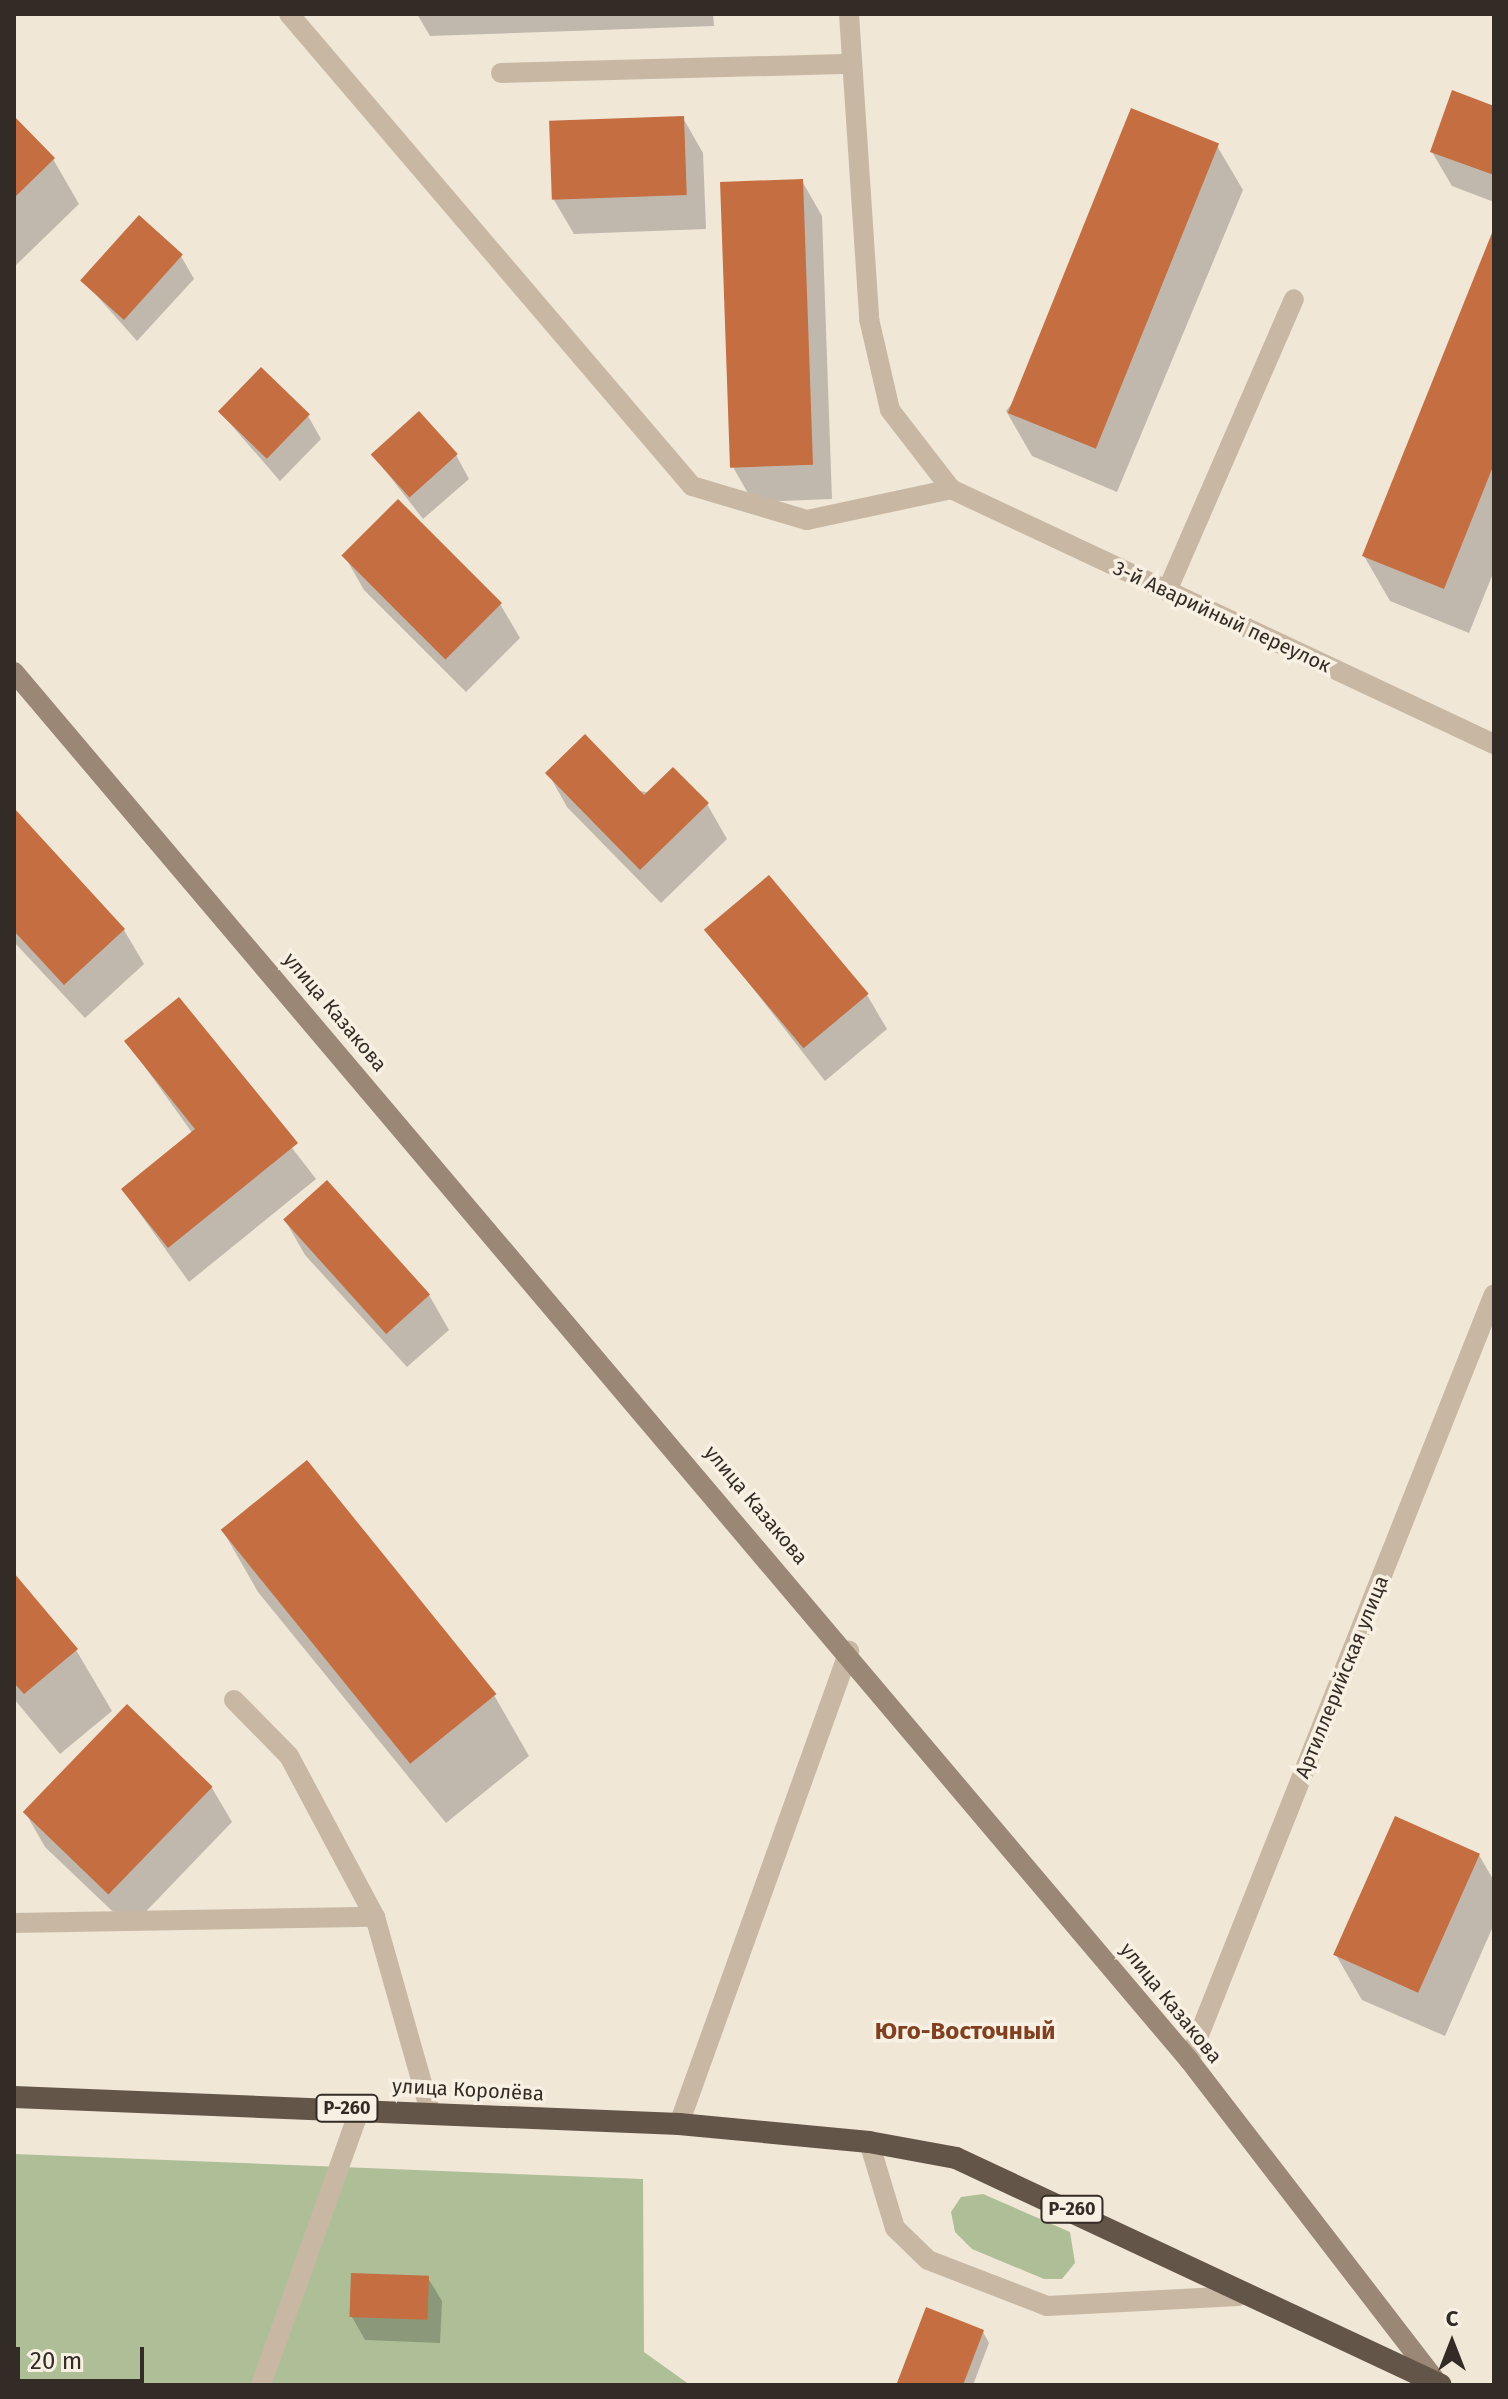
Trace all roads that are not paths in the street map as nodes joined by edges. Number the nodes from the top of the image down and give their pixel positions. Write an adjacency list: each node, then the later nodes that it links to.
1 (289, 14): 6 (street)
2 (849, 14): 3 (street)
3 (852, 64): 4 (street); 6 (street)
4 (501, 73)
5 (1294, 299): 7 (street)
6 (951, 489): 7 (street, 3-й Аварийный переулок)
7 (1167, 591): 9 (street, 3-й Аварийный переулок)
8 (14, 672): 11 (main road, улица Казакова)
9 (1494, 744)
10 (1494, 1294): 15 (street, Артиллерийская улица)
11 (849, 1651): 15 (main road, улица Казакова); 19 (street)
12 (234, 1700): 13 (street)
13 (375, 1917): 14 (street); 18 (street)
14 (14, 1923)
15 (1189, 2060): 22 (main road, улица Казакова)
16 (14, 2097): 17 (highway, улица Королёва / Р-260)
17 (360, 2108): 18 (highway, улица Королёва / Р-260); 23 (street)
18 (430, 2112): 19 (highway, улица Королёва / Р-260)
19 (679, 2124): 20 (highway, Р-260)
20 (869, 2142): 21 (highway, Р-260); 21 (street)
21 (1239, 2296): 22 (highway, Р-260)
22 (1439, 2384)
23 (261, 2385)

